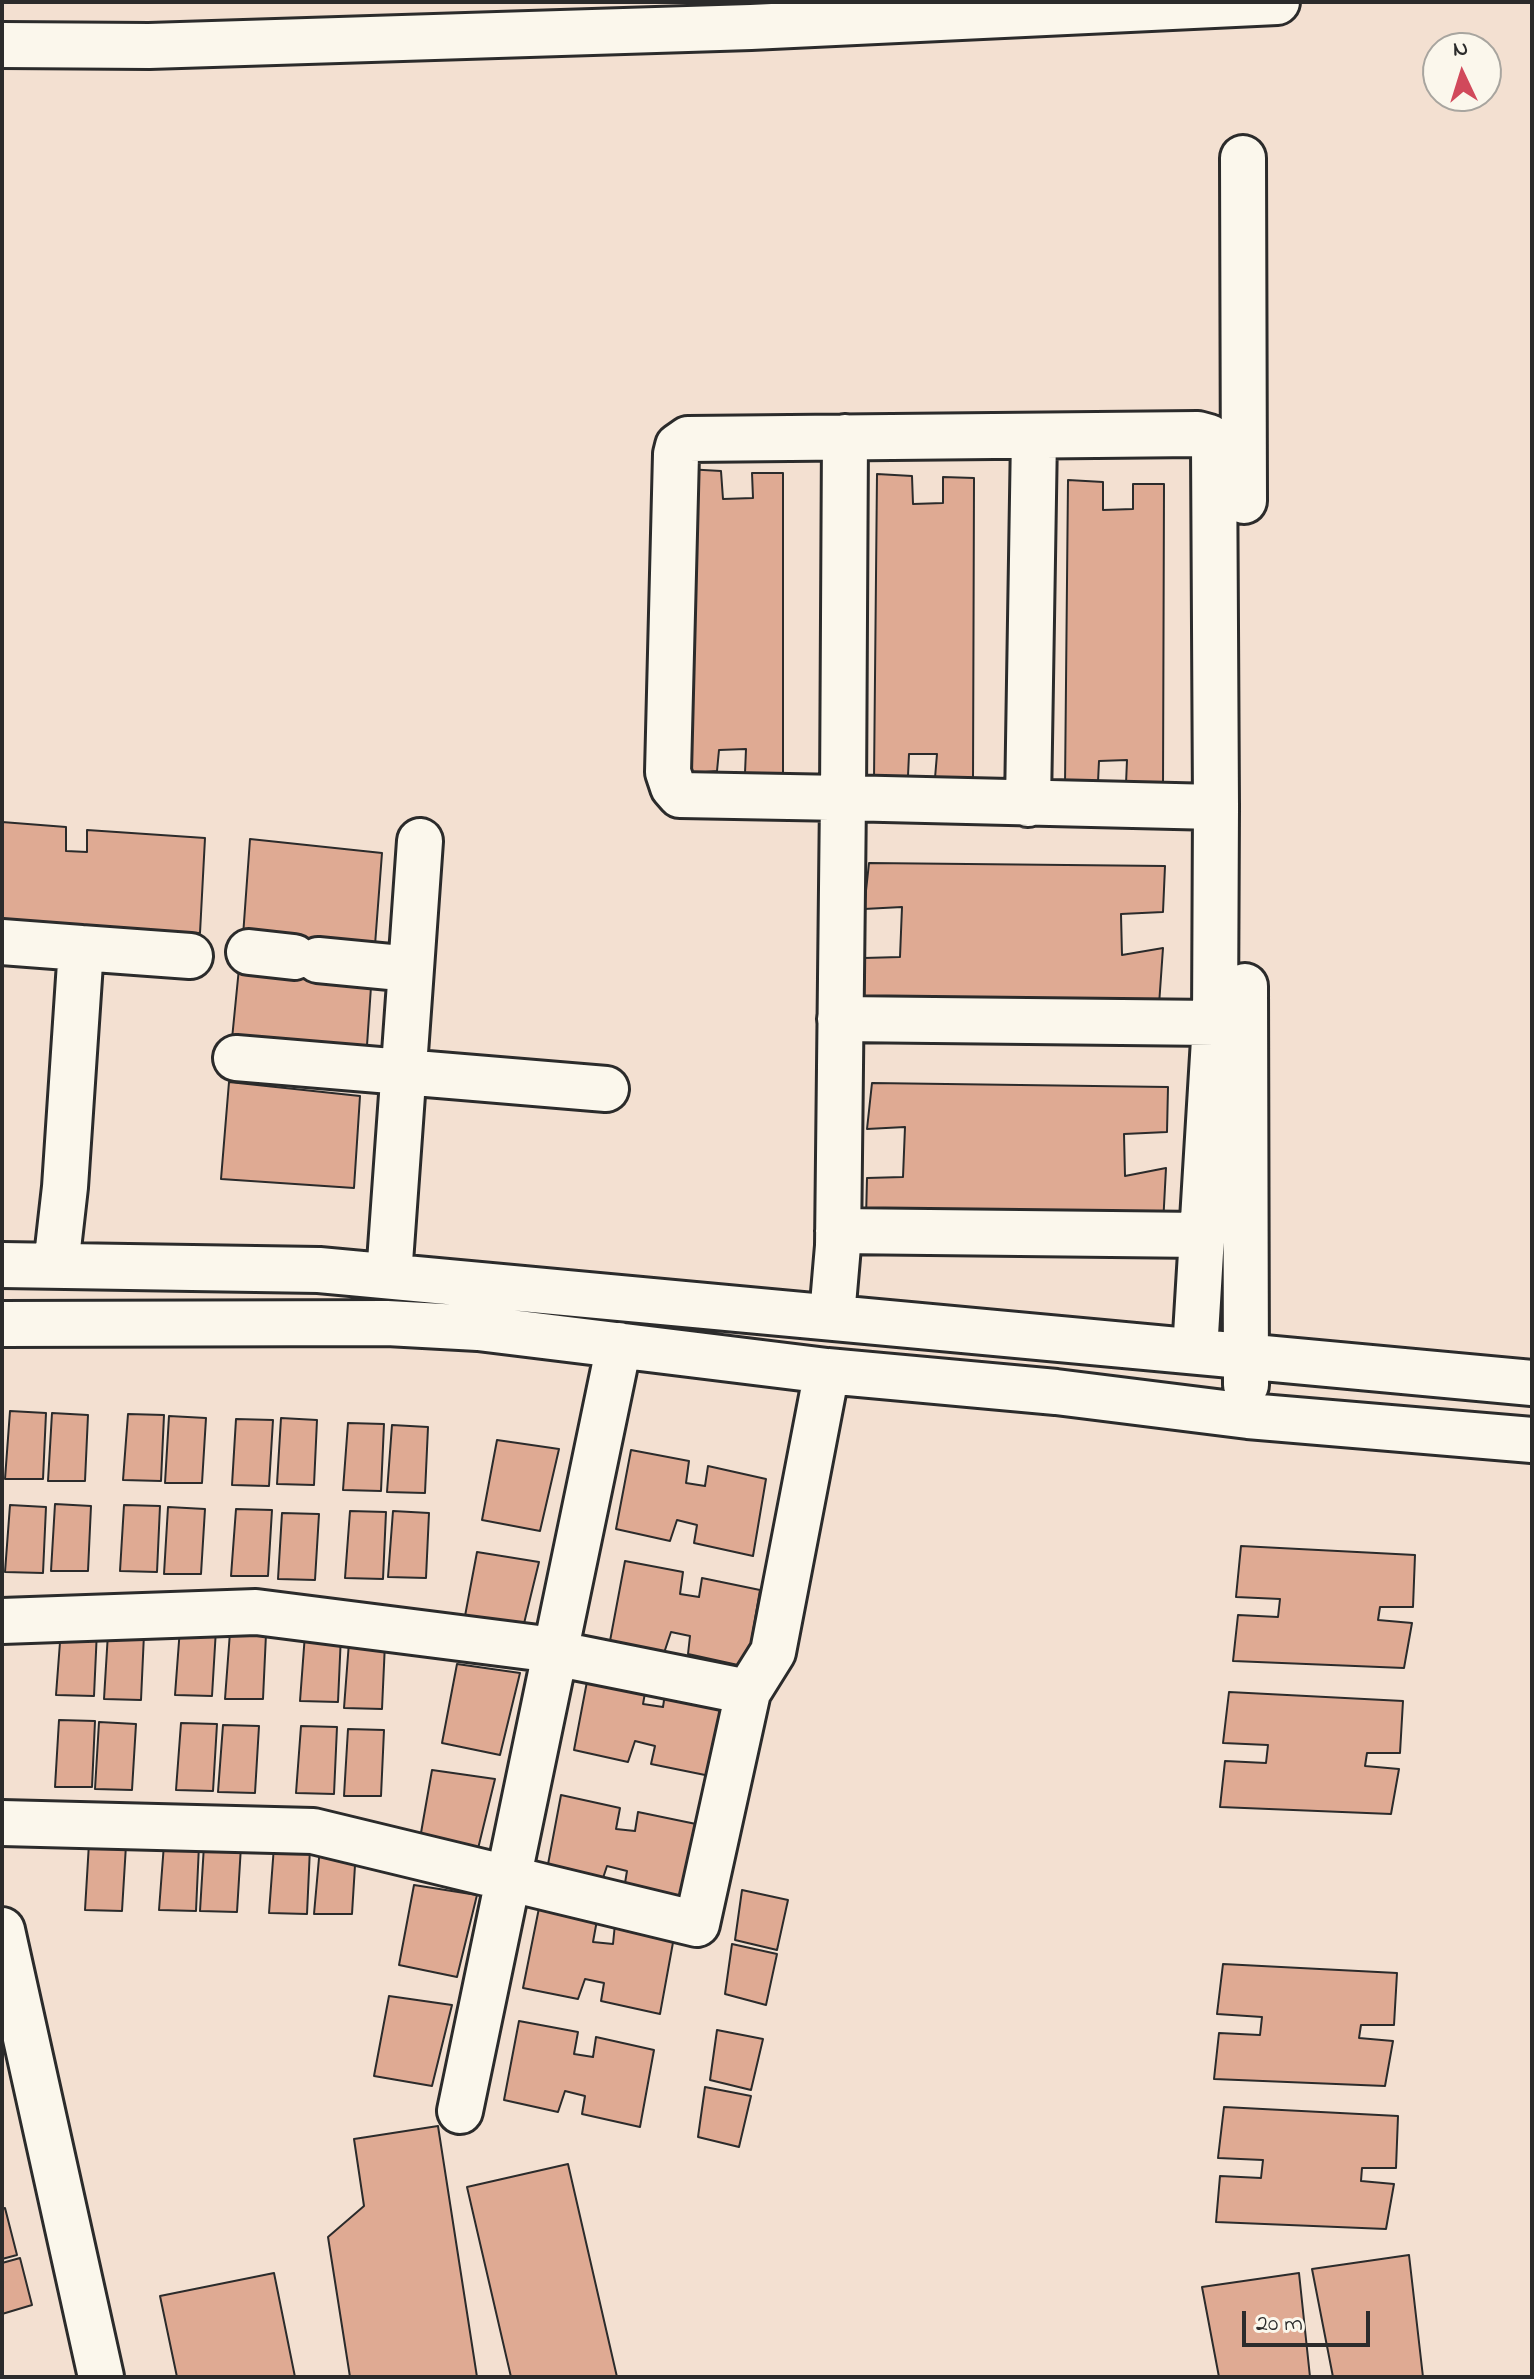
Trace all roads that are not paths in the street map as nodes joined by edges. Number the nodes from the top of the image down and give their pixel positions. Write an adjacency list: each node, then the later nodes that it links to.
1 (1277, 2): 2 (street)
2 (2, 45)
3 (1243, 158): 29 (street)
4 (1034, 436): 5 (street); 7 (street); 8 (street)
5 (845, 437): 6 (street); 6 (street)
6 (843, 798): 7 (street); 15 (street)
7 (1028, 804): 8 (street)
8 (1216, 807): 16 (street)
9 (420, 841): 14 (street)
10 (2, 942): 11 (street)
11 (81, 948): 13 (street); 23 (street)
12 (249, 952): 14 (street)
13 (190, 956)
14 (411, 969): 18 (street)
15 (840, 1019): 16 (street); 20 (street)
16 (1215, 1023): 21 (street)
17 (236, 1058): 18 (street)
18 (405, 1071): 19 (street); 24 (street)
19 (606, 1089)
20 (838, 1231): 21 (street); 25 (street)
21 (1202, 1235): 28 (street)
22 (2, 1265): 23 (street)
23 (56, 1266): 24 (street)
24 (389, 1276): 25 (street)
25 (832, 1316): 28 (street)
26 (2, 1324): 27 (street)
27 (619, 1345): 30 (street); 35 (street)
28 (1195, 1351): 29 (street)
29 (1245, 1356): 31 (street); 32 (street)
30 (827, 1371): 32 (street); 36 (street)
31 (1532, 1383)
32 (1248, 1416): 33 (street)
33 (1532, 1440)
34 (2, 1621): 35 (street)
35 (554, 1650): 36 (street); 38 (street)
36 (748, 1692): 38 (street)
37 (2, 1823): 38 (street)
38 (508, 1877): 40 (street)
39 (2, 1930): 41 (street)
40 (460, 2111)
41 (101, 2377)

